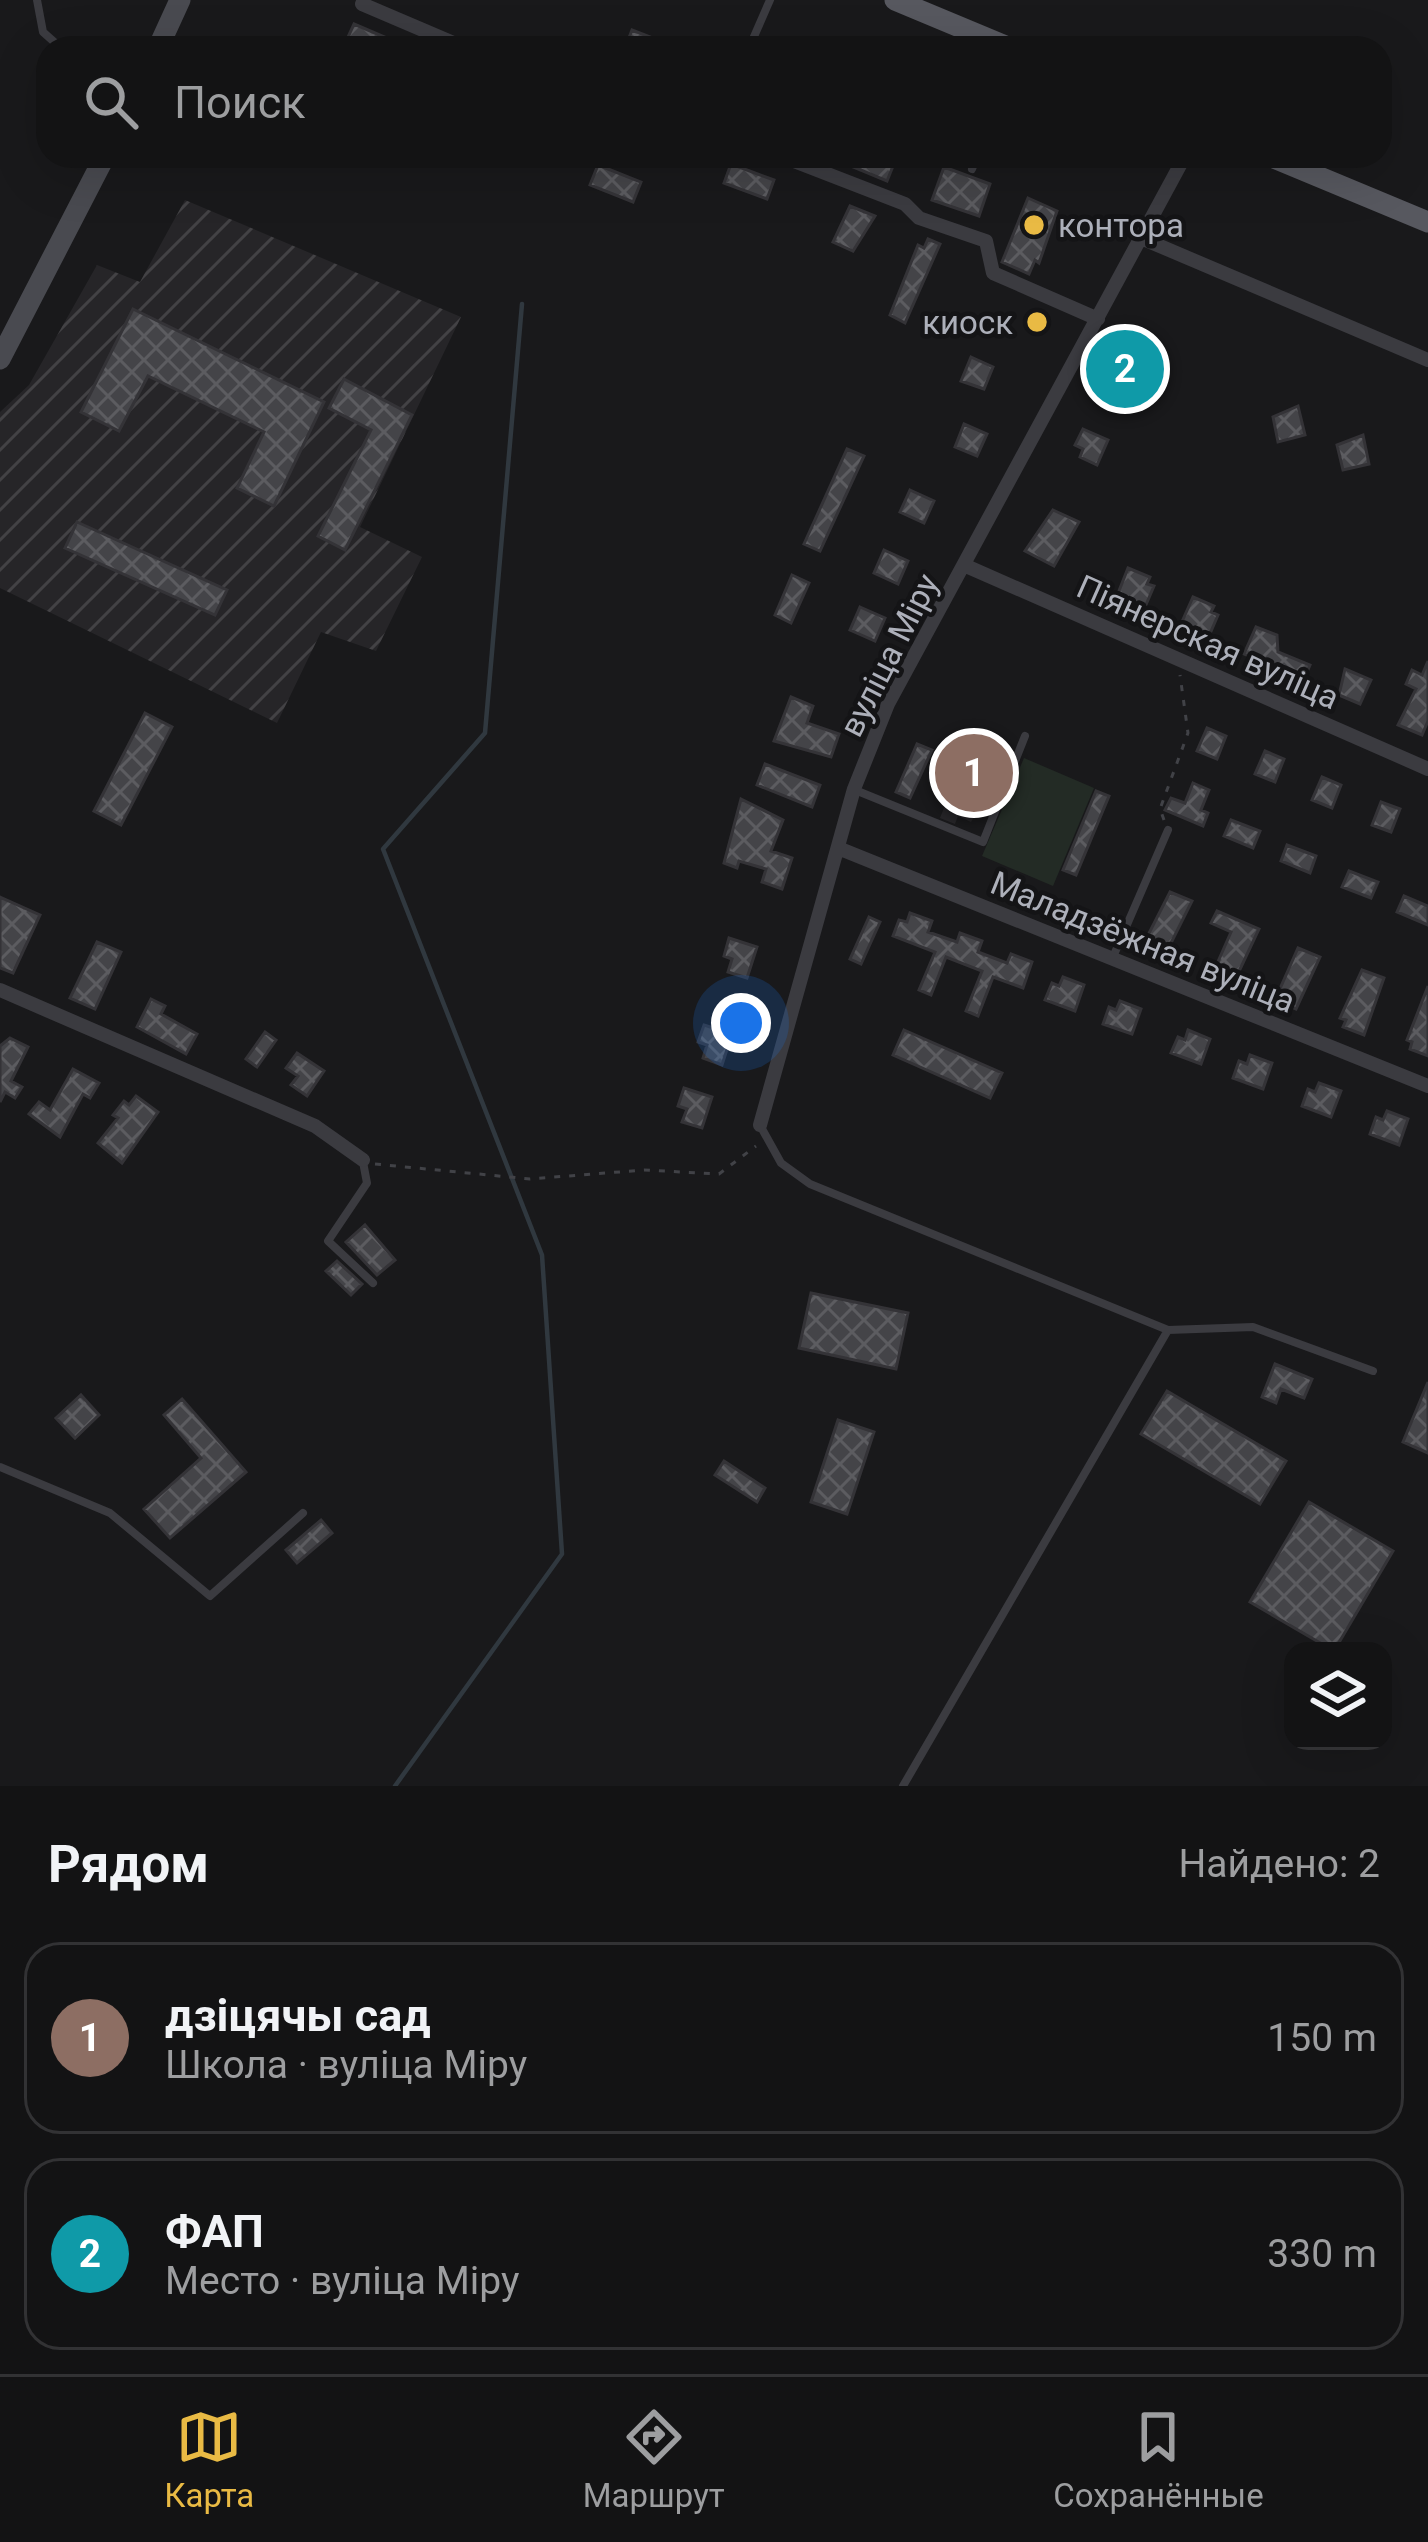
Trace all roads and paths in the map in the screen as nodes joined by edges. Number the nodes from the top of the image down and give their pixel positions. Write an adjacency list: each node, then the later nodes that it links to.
1 (37, 0): 6 (lane)
2 (180, 0): 7 (street)
3 (770, 0): 9 (lane)
4 (895, 0): 10 (main road)
5 (362, 4): 8 (street)
6 (48, 36)
7 (164, 36)
8 (438, 36)
9 (754, 36)
10 (981, 36)
11 (99, 168): 18 (street)
12 (812, 168): 17 (street)
13 (1179, 168): 16 (street, вуліца Міру)
14 (1298, 168): 15 (main road)
15 (1428, 222)
16 (1141, 238): 17 (street, вуліца Міру); 19 (street)
17 (1098, 319): 20 (street, вуліца Міру)
18 (0, 359)
19 (1428, 360)
20 (966, 566): 21 (street, Піянерская вуліца); 24 (street, вуліца Міру)
21 (1173, 657): 23 (street, Піянерская вуліца); 25 (path)
22 (1025, 736): 24 (lane)
23 (1428, 769)
24 (854, 789): 26 (street, вуліца Міру)
25 (1168, 830): 27 (lane)
26 (838, 848): 27 (street, Маладзёжная вуліца); 30 (street, вуліца Міру)
27 (1112, 958): 29 (street, Маладзёжная вуліца)
28 (0, 990): 31 (street)
29 (1428, 1086)
30 (763, 1131): 31 (path); 33 (lane)
31 (363, 1160): 32 (lane)
32 (374, 1283)
33 (1168, 1330): 34 (lane); 37 (lane)
34 (1373, 1371)
35 (0, 1467): 36 (lane)
36 (303, 1513)
37 (903, 1786)

